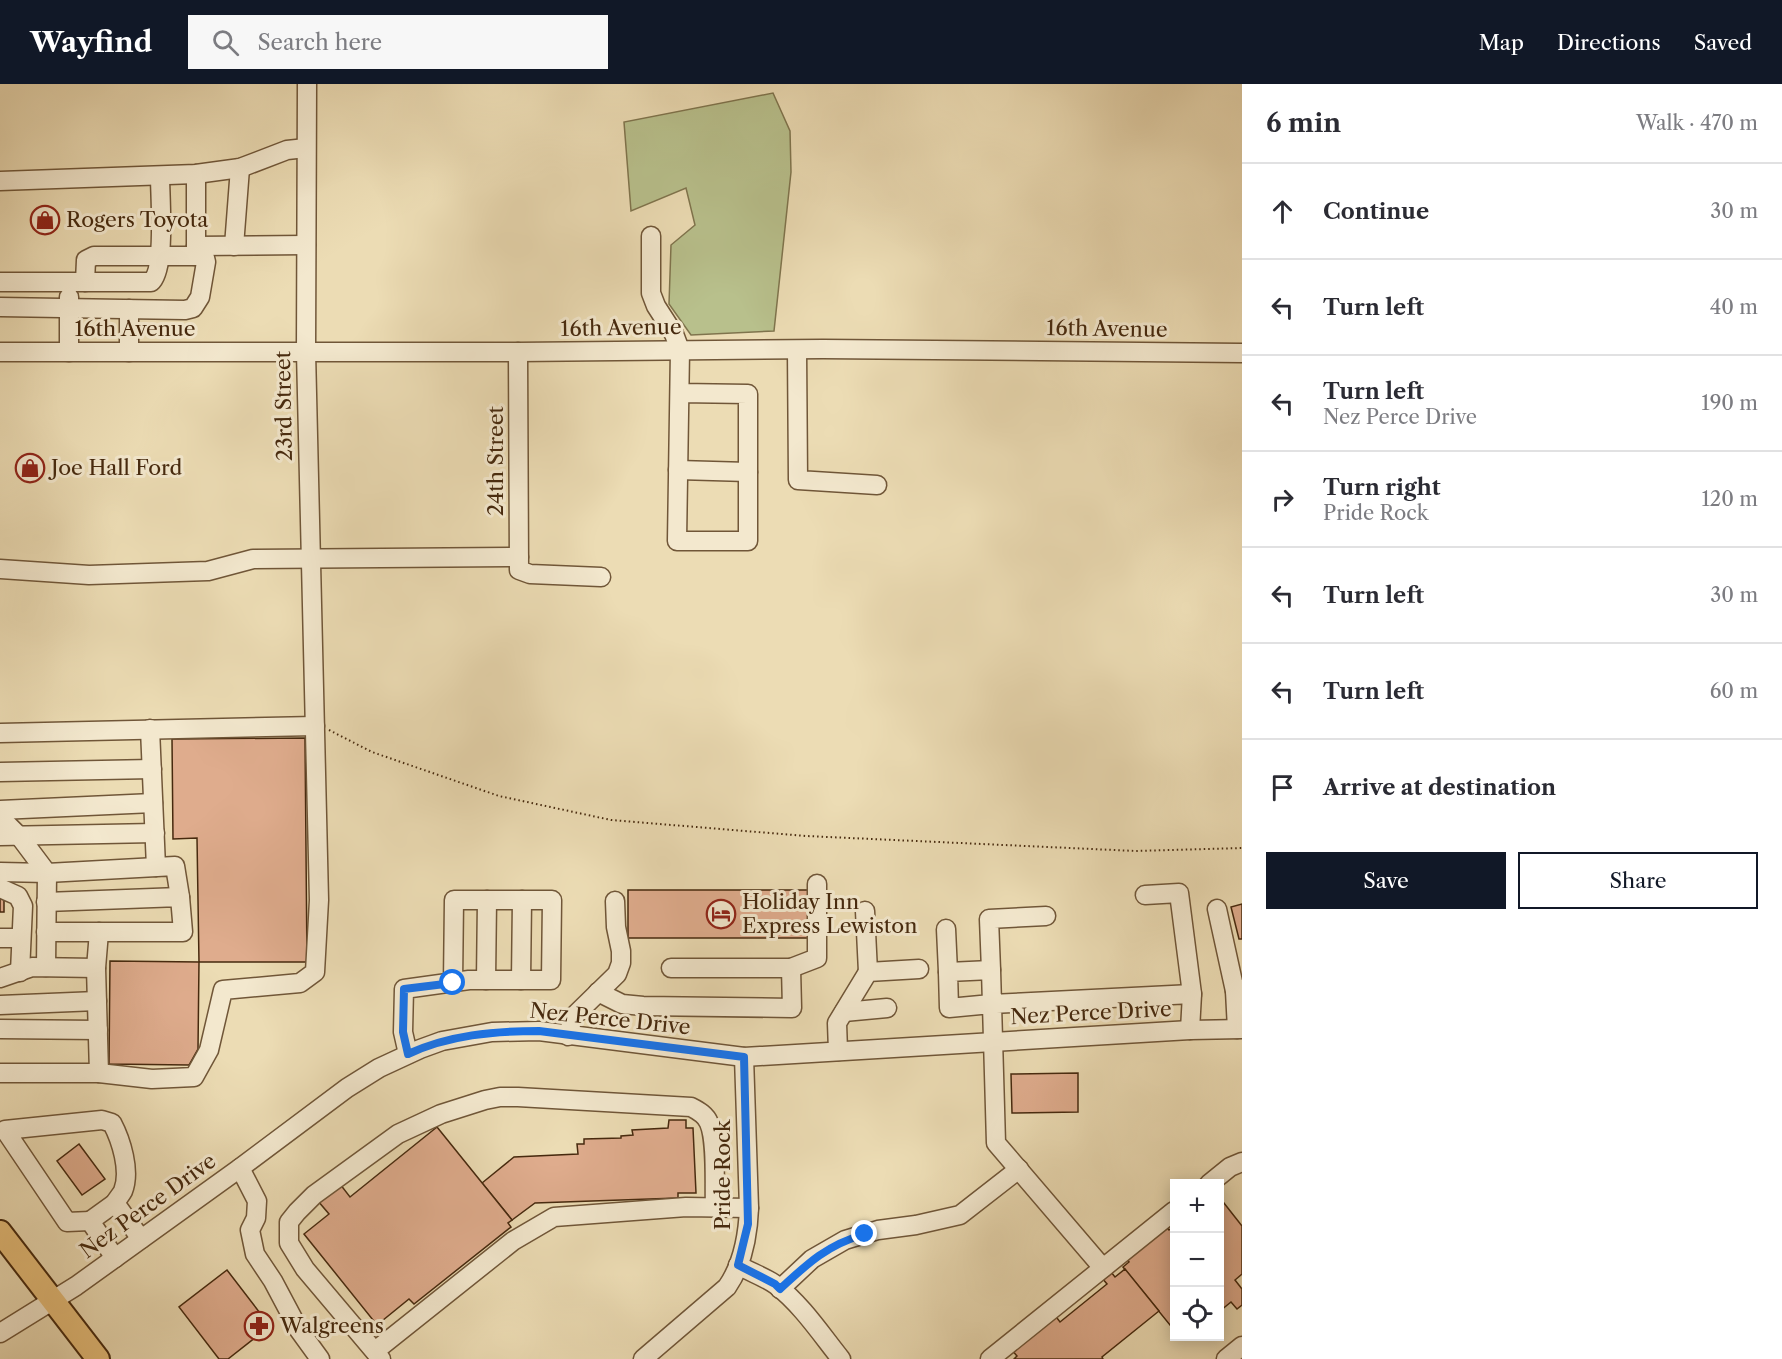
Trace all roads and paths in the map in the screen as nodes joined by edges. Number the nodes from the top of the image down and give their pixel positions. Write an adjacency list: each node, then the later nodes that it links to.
1 (307, 84): 2 (street, 23rd Street)
2 (306, 148): 3 (street); 8 (street, 23rd Street)
3 (240, 168): 4 (street); 9 (street)
4 (196, 174): 5 (street); 10 (street)
5 (160, 176): 6 (street); 11 (street)
6 (0, 181)
7 (651, 236): 17 (street)
8 (306, 245): 9 (street); 22 (street, 23rd Street)
9 (234, 246): 10 (street)
10 (196, 251): 11 (street); 16 (street)
11 (161, 256): 13 (street); 13 (street)
12 (0, 282): 13 (street)
13 (77, 282): 15 (street)
14 (0, 307): 15 (street)
15 (69, 307): 16 (street); 20 (street)
16 (129, 309): 21 (street)
17 (680, 350): 18 (street, 16th Avenue); 23 (street, 16th Avenue); 25 (street)
18 (796, 350): 24 (street, 16th Avenue); 28 (street)
19 (0, 352): 20 (street, 16th Avenue)
20 (69, 352): 21 (street, 16th Avenue)
21 (129, 352): 22 (street, 16th Avenue)
22 (306, 352): 23 (street, 16th Avenue); 29 (street, 23rd Street)
23 (518, 352): 30 (street, 24th Street)
24 (1242, 353)
25 (680, 393): 26 (street); 27 (street)
26 (678, 470): 27 (street); 27 (street)
27 (748, 471)
28 (877, 485)
29 (310, 558): 30 (street); 31 (street); 33 (street, 23rd Street)
30 (519, 563): 32 (street)
31 (0, 569)
32 (601, 577)
33 (315, 726): 34 (street); 44 (path); 95 (street, 23rd Street)
34 (150, 729): 35 (street); 36 (street)
35 (0, 733)
36 (152, 769): 37 (street); 38 (street)
37 (0, 772)
38 (153, 803): 39 (street); 41 (street)
39 (0, 810)
40 (0, 817): 43 (street)
41 (155, 834): 43 (street); 45 (street)
42 (0, 836): 43 (street)
43 (20, 837): 47 (street)
44 (1242, 848)
45 (156, 867): 47 (street); 51 (street)
46 (0, 872): 47 (street)
47 (47, 873): 55 (street)
48 (817, 884): 67 (street)
49 (0, 888): 63 (street)
50 (1145, 895): 79 (street)
51 (180, 897): 55 (street); 61 (street)
52 (487, 900): 53 (street); 74 (street); 76 (street)
53 (522, 900): 75 (street); 75 (street)
54 (615, 901): 78 (street)
55 (46, 902): 60 (street)
56 (1217, 909): 77 (street)
57 (865, 911): 71 (street)
58 (1046, 916): 69 (street)
59 (946, 929): 72 (street)
60 (46, 932): 61 (street); 64 (street)
61 (99, 932): 65 (street)
62 (0, 938): 63 (street)
63 (21, 938): 70 (street)
64 (46, 967): 65 (street); 70 (street)
65 (96, 968): 80 (street)
66 (671, 968): 67 (street)
67 (791, 968): 78 (street)
68 (919, 969): 71 (street)
69 (992, 970): 72 (street); 81 (street)
70 (20, 972): 73 (street)
71 (868, 972): 84 (street)
72 (948, 972): 81 (street)
73 (0, 978)
74 (486, 980): 75 (street); 76 (street)
75 (521, 980)
76 (453, 983): 92 (street)
77 (1238, 990): 86 (street)
78 (598, 992): 89 (street)
79 (1192, 994): 81 (street); 88 (street)
80 (97, 1001): 82 (street); 87 (street)
81 (991, 1004): 90 (street)
82 (0, 1005)
83 (887, 1008): 84 (street)
84 (844, 1012): 91 (street)
85 (0, 1029): 87 (street)
86 (1240, 1029): 88 (street, Nez Perce Drive)
87 (98, 1030): 95 (street)
88 (1190, 1030): 90 (street, Nez Perce Drive)
89 (568, 1036): 92 (street, Nez Perce Drive); 93 (street, Nez Perce Drive)
90 (992, 1041): 91 (street, Nez Perce Drive); 98 (street)
91 (838, 1051): 93 (street, Nez Perce Drive)
92 (408, 1054): 97 (street, Nez Perce Drive)
93 (744, 1057): 102 (street, Pride Rock)
94 (0, 1073): 95 (street)
95 (99, 1073)
96 (1242, 1162): 99 (street)
97 (240, 1168): 106 (street, Nez Perce Drive); 116 (street)
98 (1019, 1169): 109 (street); 110 (street)
99 (1215, 1179)
100 (114, 1203): 104 (street); 104 (street); 106 (street)
101 (715, 1206): 102 (street); 114 (street); 114 (street)
102 (749, 1208): 108 (street, Pride Rock)
103 (1170, 1214): 109 (street)
104 (90, 1221): 107 (street)
105 (0, 1232): 111 (main road)
106 (141, 1239): 107 (street, Nez Perce Drive)
107 (115, 1258): 111 (street, Nez Perce Drive)
108 (738, 1265): 110 (street); 117 (street, Pride Rock)
109 (1103, 1268): 119 (street)
110 (780, 1289): 118 (street)
111 (53, 1300): 112 (street, Nez Perce Drive); 115 (main road)
112 (0, 1333)
113 (1242, 1346): 120 (street)
114 (378, 1355)
115 (98, 1359)
116 (320, 1359)
117 (643, 1359)
118 (841, 1359)
119 (990, 1359)
120 (1226, 1359)

